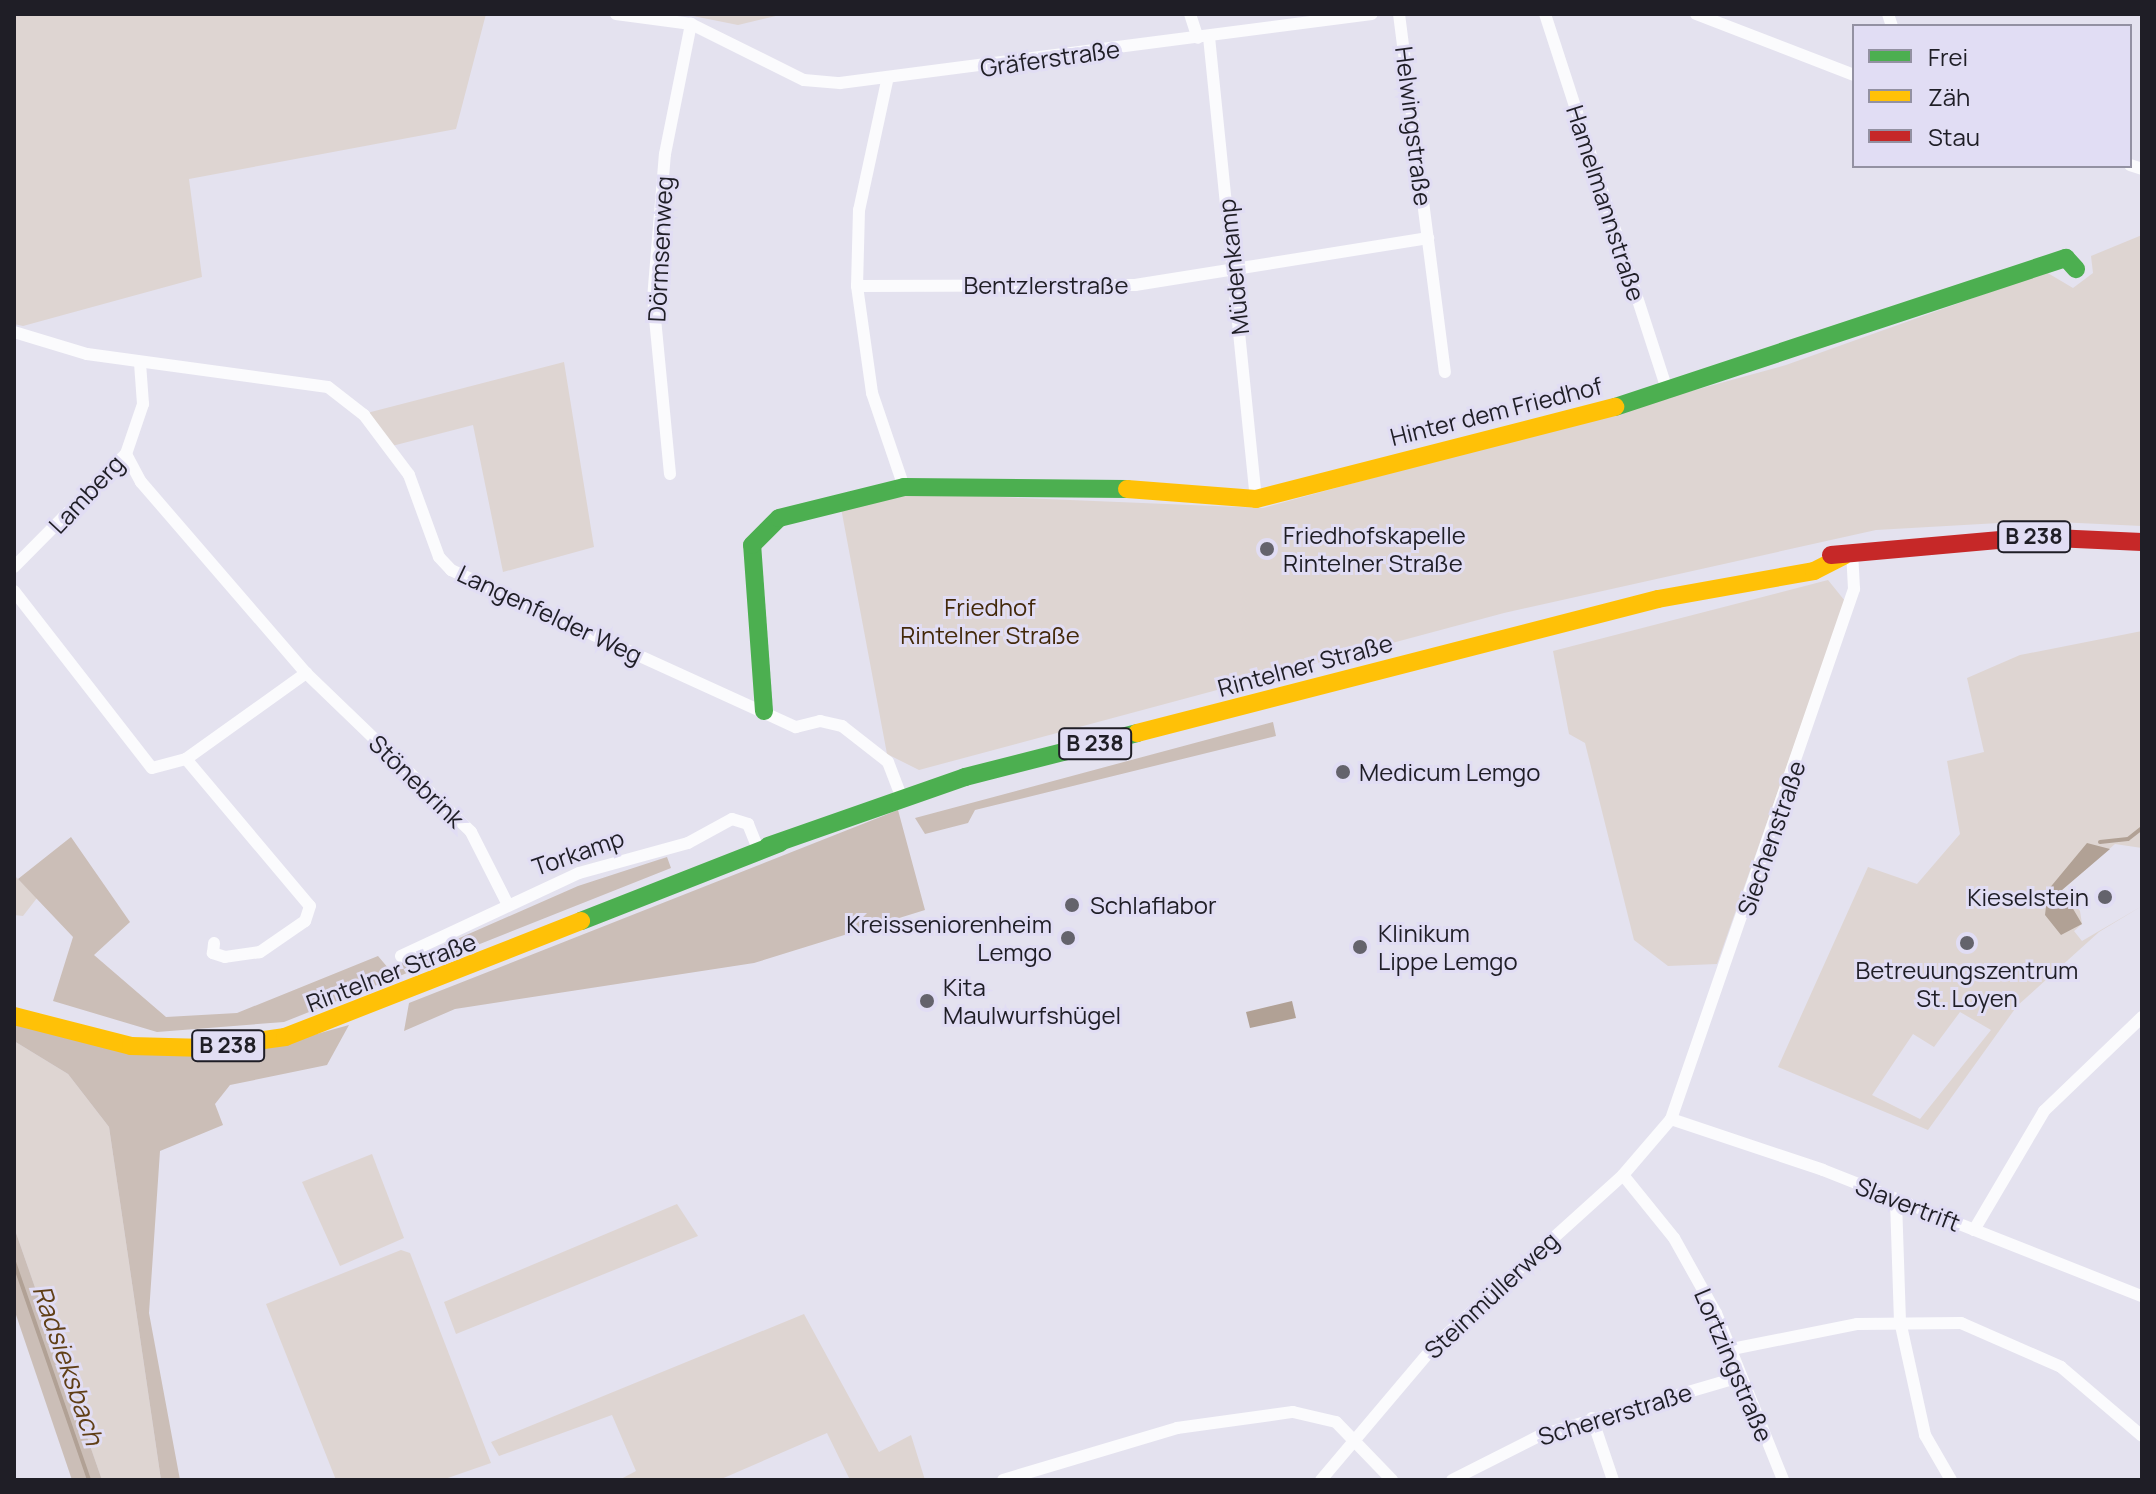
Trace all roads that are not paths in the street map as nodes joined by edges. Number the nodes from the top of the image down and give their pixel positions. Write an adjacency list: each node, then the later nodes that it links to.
1 (616, 14): 7 (street, Gräferstraße)
2 (1190, 14): 8 (street, Müdenkamp)
3 (1372, 14): 8 (street, Gräferstraße)
4 (1399, 14): 11 (street, Helwingstraße)
5 (1545, 14): 18 (street, Hamelmannstraße)
6 (1696, 14): 9 (street)
7 (691, 24): 10 (street, Gräferstraße); 20 (street, Dörmsenweg)
8 (1203, 37): 10 (street, Gräferstraße); 13 (street, Müdenkamp)
9 (1852, 74)
10 (887, 81): 14 (street)
11 (1428, 238): 13 (street, Helwingstraße); 17 (street, Helwingstraße)
12 (2076, 269): 18 (main road, Hinter dem Friedhof)
13 (1234, 274): 14 (street, Bentzlerstraße); 22 (street, Müdenkamp)
14 (857, 286): 21 (street)
15 (14, 332): 16 (street, Langenfelder Weg)
16 (140, 363): 19 (street, Lamberg); 28 (street, Langenfelder Weg)
17 (1445, 372)
18 (1668, 393): 22 (main road, Hinter dem Friedhof)
19 (126, 454): 25 (street, Lamberg); 27 (street, Stönebrink)
20 (670, 474)
21 (904, 487): 22 (main road, Hinter dem Friedhof); 28 (main road)
22 (1256, 499)
23 (2142, 542): 24 (main road, Rintelner Straße / B 238)
24 (1848, 555): 30 (main road, Rintelner Straße / B 238); 37 (street, Siechenstraße)
25 (14, 567)
26 (14, 591): 29 (street)
27 (306, 673): 29 (street); 32 (street, Stönebrink)
28 (764, 711): 30 (street, Langenfelder Weg)
29 (186, 759): 33 (street)
30 (901, 796): 31 (main road, Rintelner Straße / B 238)
31 (763, 847): 32 (street, Torkamp); 35 (main road, Rintelner Straße / B 238)
32 (508, 905): 34 (street, Torkamp)
33 (214, 943)
34 (401, 956)
35 (14, 1016)
36 (2142, 1017): 40 (street)
37 (1671, 1119): 38 (street, Steinmüllerweg); 39 (street, Slavertrift)
38 (1623, 1175): 43 (street, Lortzingstraße); 47 (street, Steinmüllerweg)
39 (1896, 1201): 40 (street, Slavertrift); 42 (street)
40 (1974, 1230): 41 (street, Slavertrift)
41 (2140, 1292)
42 (1900, 1321): 43 (street); 46 (street); 54 (street)
43 (1732, 1349): 44 (street, Lortzingstraße)
44 (1739, 1377): 45 (street, Schererstraße); 53 (street, Lortzingstraße)
45 (1592, 1418): 51 (street, Schererstraße); 52 (street)
46 (2142, 1436)
47 (1353, 1440): 48 (street); 49 (street, Steinmüllerweg); 50 (street)
48 (1003, 1480)
49 (1321, 1480)
50 (1392, 1480)
51 (1452, 1480)
52 (1613, 1480)
53 (1783, 1480)
54 (1951, 1480)

